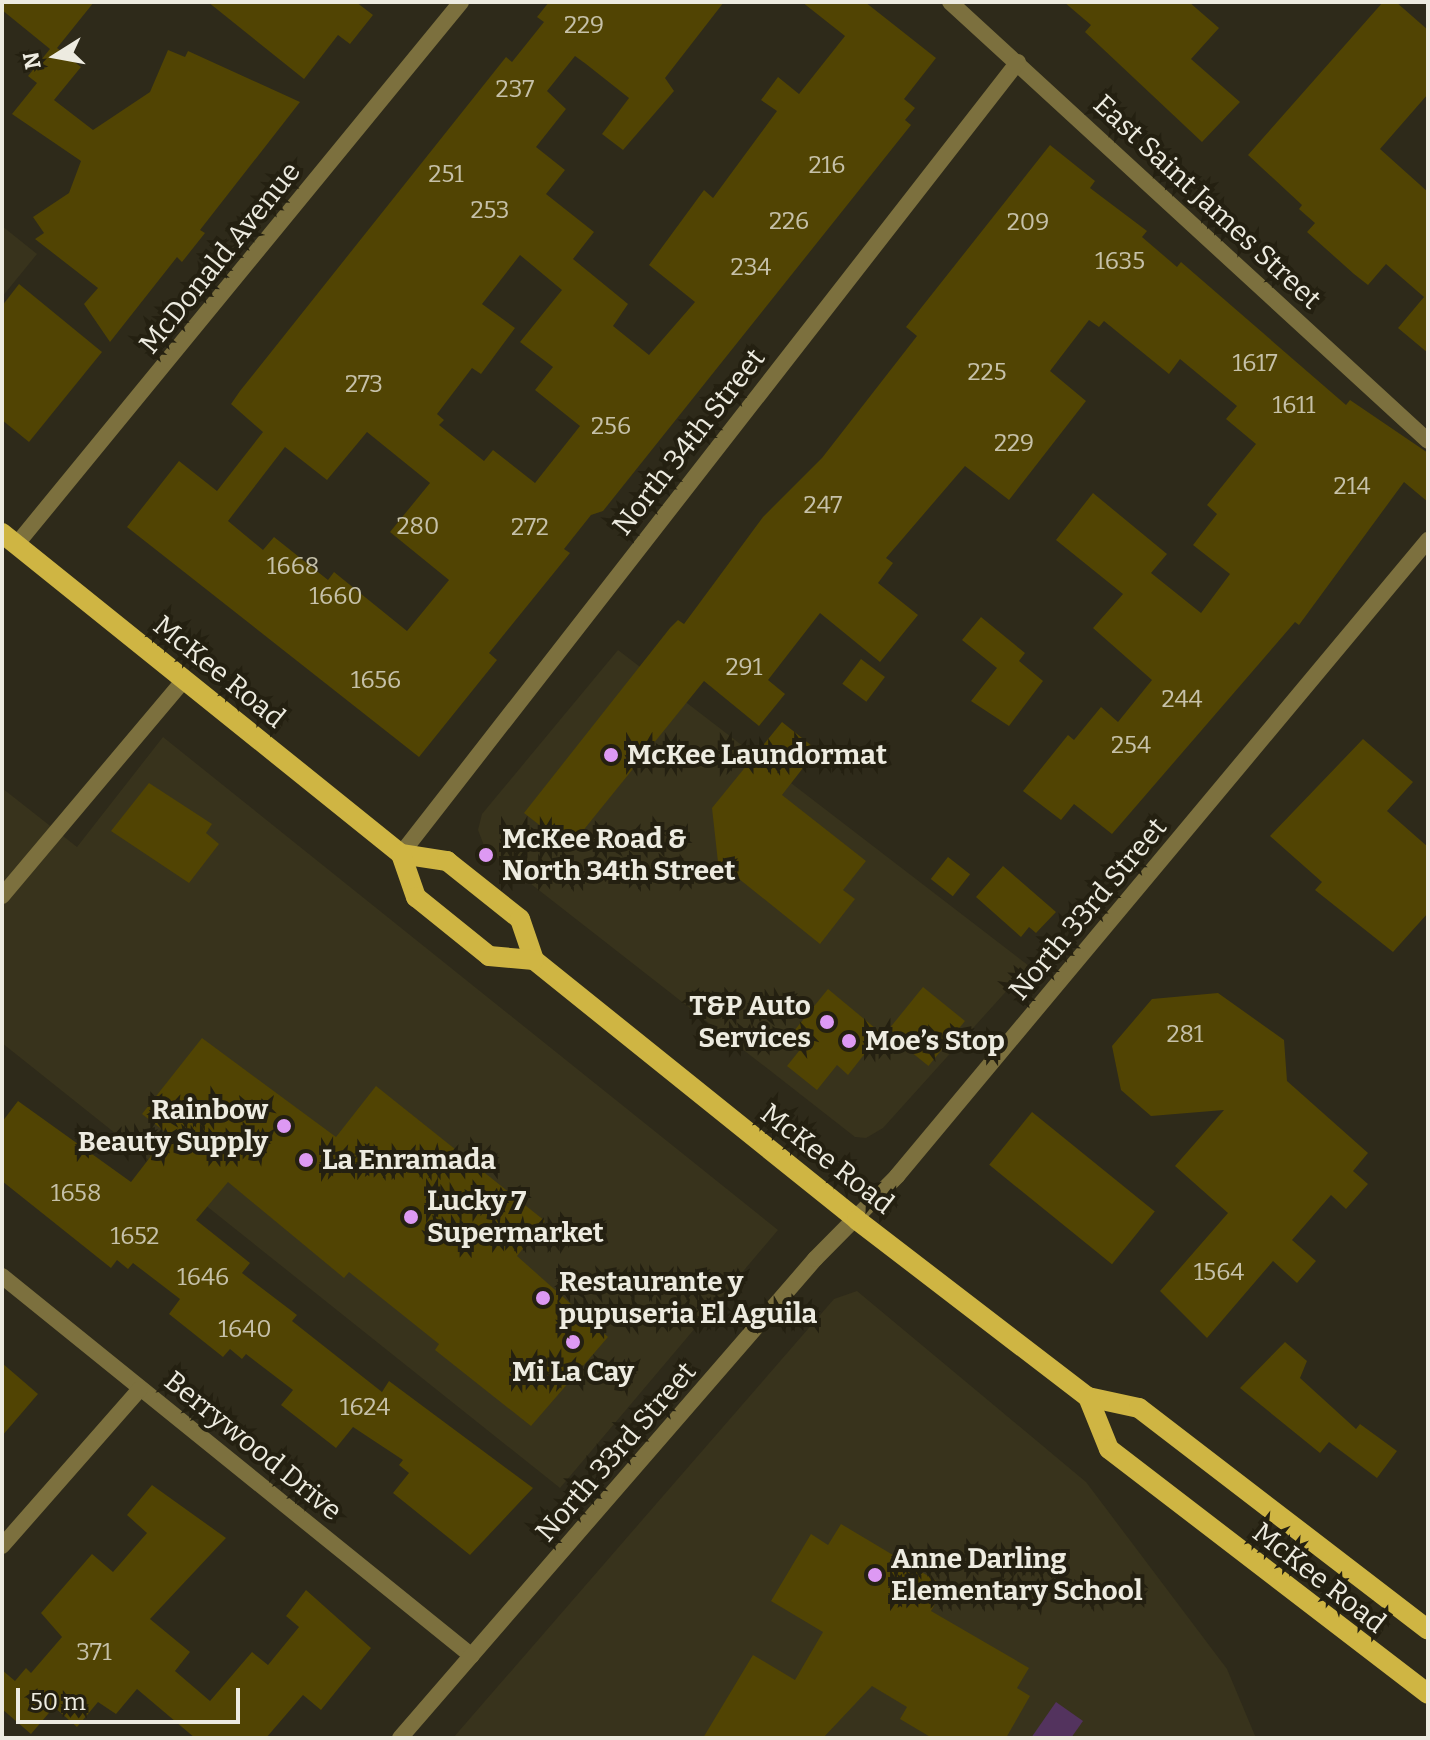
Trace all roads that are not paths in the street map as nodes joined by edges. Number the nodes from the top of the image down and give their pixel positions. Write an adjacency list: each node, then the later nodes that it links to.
1 (461, 2): 5 (street, McDonald Avenue)
2 (950, 2): 3 (street, East Saint James Street)
3 (1018, 62): 4 (street, East Saint James Street); 8 (street, North 34th Street)
4 (1428, 441)
5 (9, 539): 7 (main road, McKee Road)
6 (1428, 540): 11 (street, North 33rd Street)
7 (184, 680): 8 (main road, McKee Road); 9 (street)
8 (401, 854): 10 (main road); 10 (main road)
9 (2, 896)
10 (534, 960): 11 (main road, McKee Road)
11 (857, 1220): 14 (main road, McKee Road); 17 (street, North 33rd Street)
12 (2, 1276): 13 (street, Berrywood Drive)
13 (140, 1389): 15 (street); 17 (street, Berrywood Drive)
14 (1088, 1397): 16 (main road, McKee Road); 18 (main road, McKee Road)
15 (2, 1546)
16 (1428, 1630)
17 (472, 1656): 19 (street, North 33rd Street)
18 (1428, 1694)
19 (400, 1738)

